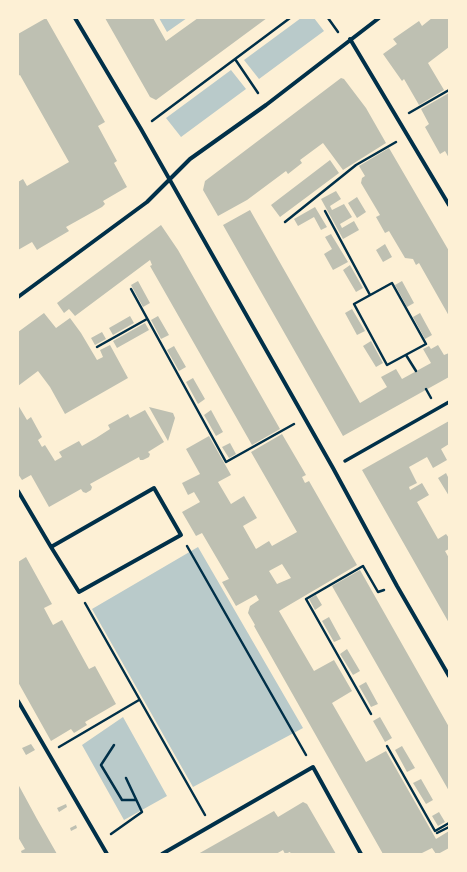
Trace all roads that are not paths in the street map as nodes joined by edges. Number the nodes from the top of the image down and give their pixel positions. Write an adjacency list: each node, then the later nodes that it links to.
1 (76, 18): 4 (street)
2 (379, 18): 3 (street)
3 (350, 39): 4 (street); 5 (street)
4 (170, 180): 6 (street); 11 (street)
5 (449, 205)
6 (18, 297)
7 (449, 402): 8 (street)
8 (345, 461)
9 (18, 491): 10 (street)
10 (51, 547): 10 (street)
11 (449, 676)
12 (18, 701): 13 (street)
13 (107, 854)
14 (162, 854): 15 (street)
15 (361, 854)

